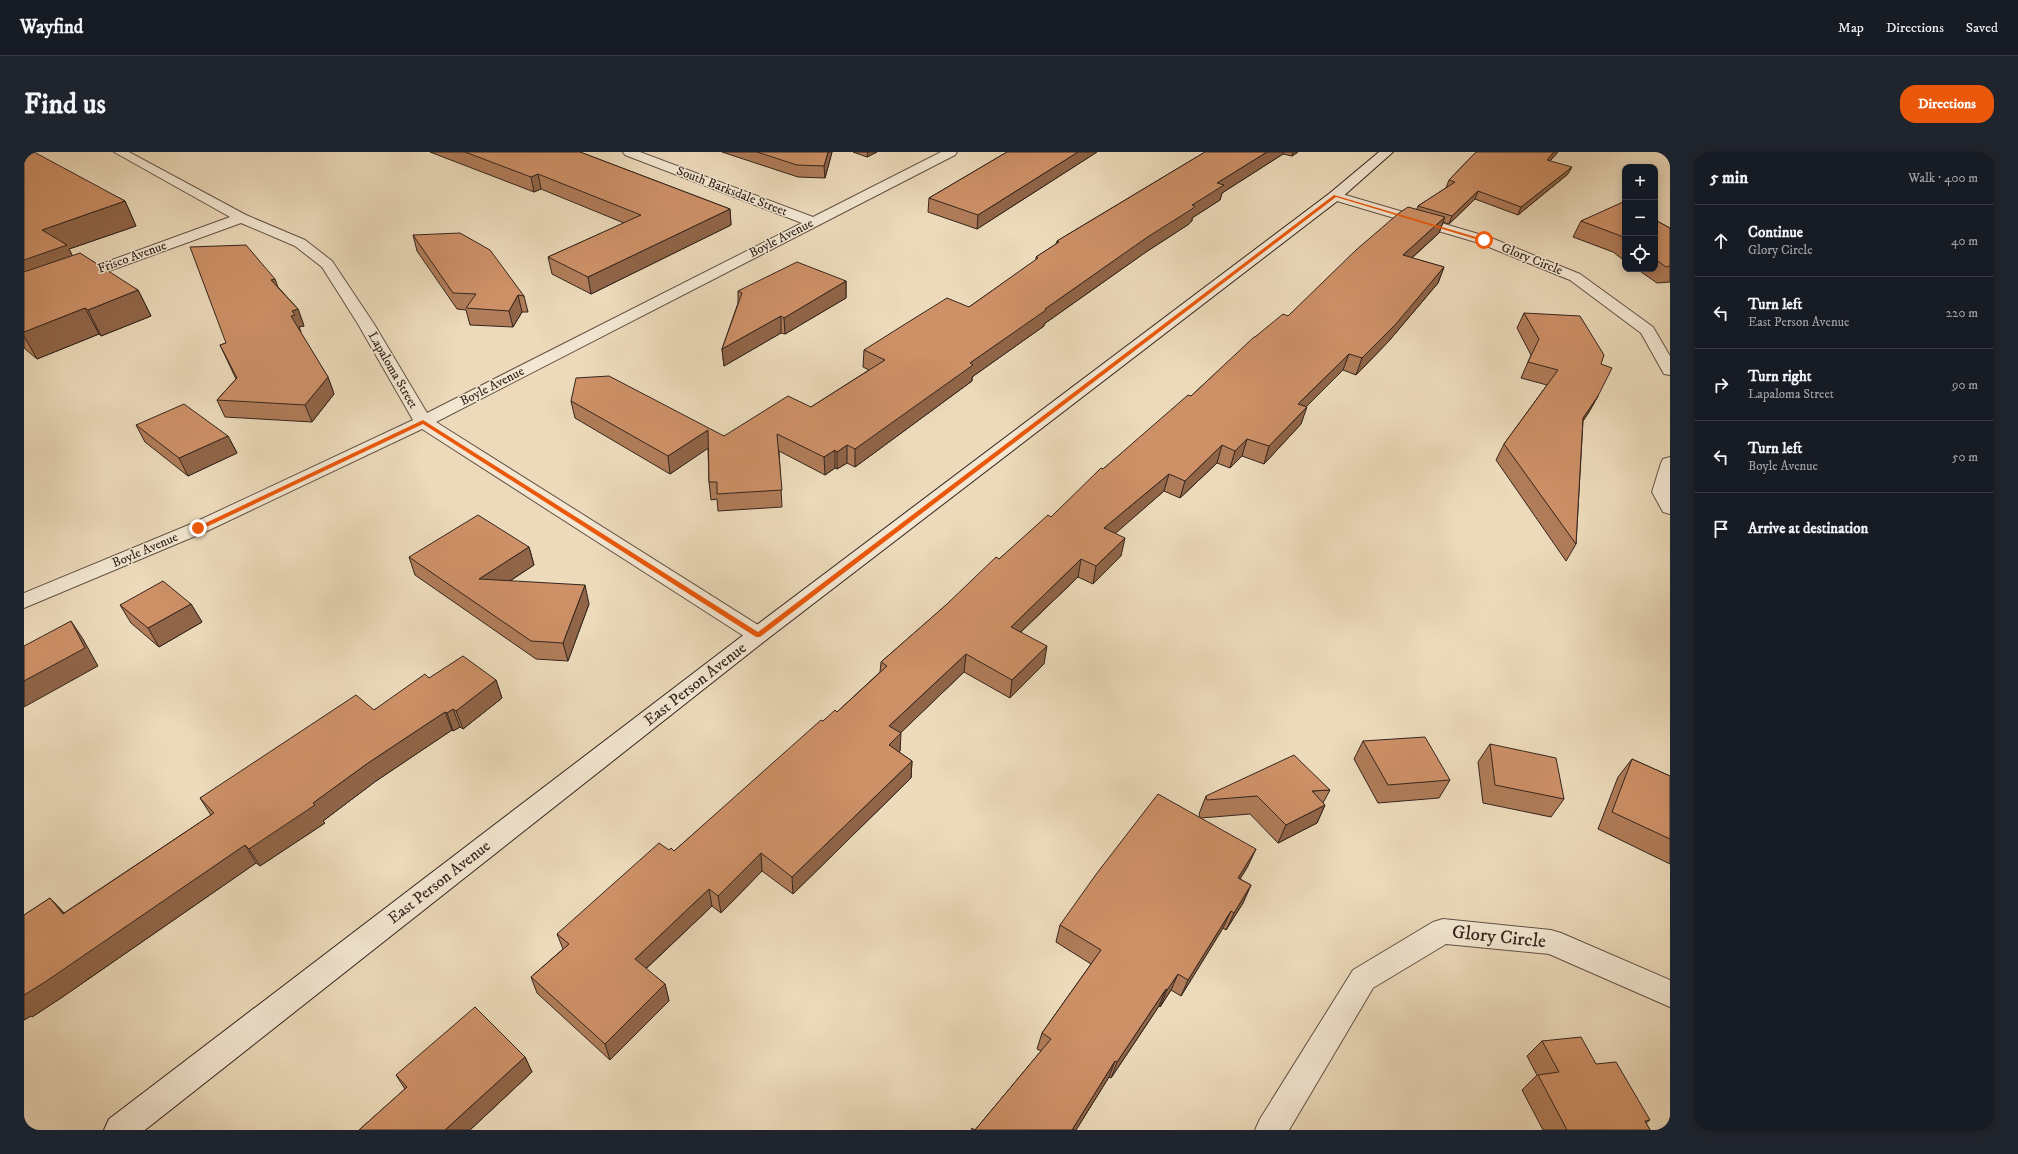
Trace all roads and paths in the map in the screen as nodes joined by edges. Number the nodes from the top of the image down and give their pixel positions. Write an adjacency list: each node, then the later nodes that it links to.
1 (120, 152): 6 (street, Lapaloma Street)
2 (629, 152): 7 (street, South Barksdale Street)
3 (951, 152): 7 (street, Boyle Avenue)
4 (1387, 152): 5 (street, East Person Avenue)
5 (1335, 196): 9 (street, Glory Circle); 14 (street, East Person Avenue)
6 (240, 218): 8 (street, Frisco Avenue); 10 (street, Lapaloma Street)
7 (813, 222): 10 (street, Boyle Avenue)
8 (24, 297)
9 (1670, 370)
10 (423, 422): 13 (street, Boyle Avenue); 14 (street, Lapaloma Street)
11 (1670, 462): 12 (street)
12 (1670, 508)
13 (24, 601)
14 (758, 635): 16 (street, East Person Avenue)
15 (1670, 994): 17 (street, Glory Circle)
16 (120, 1130)
17 (1271, 1130)

